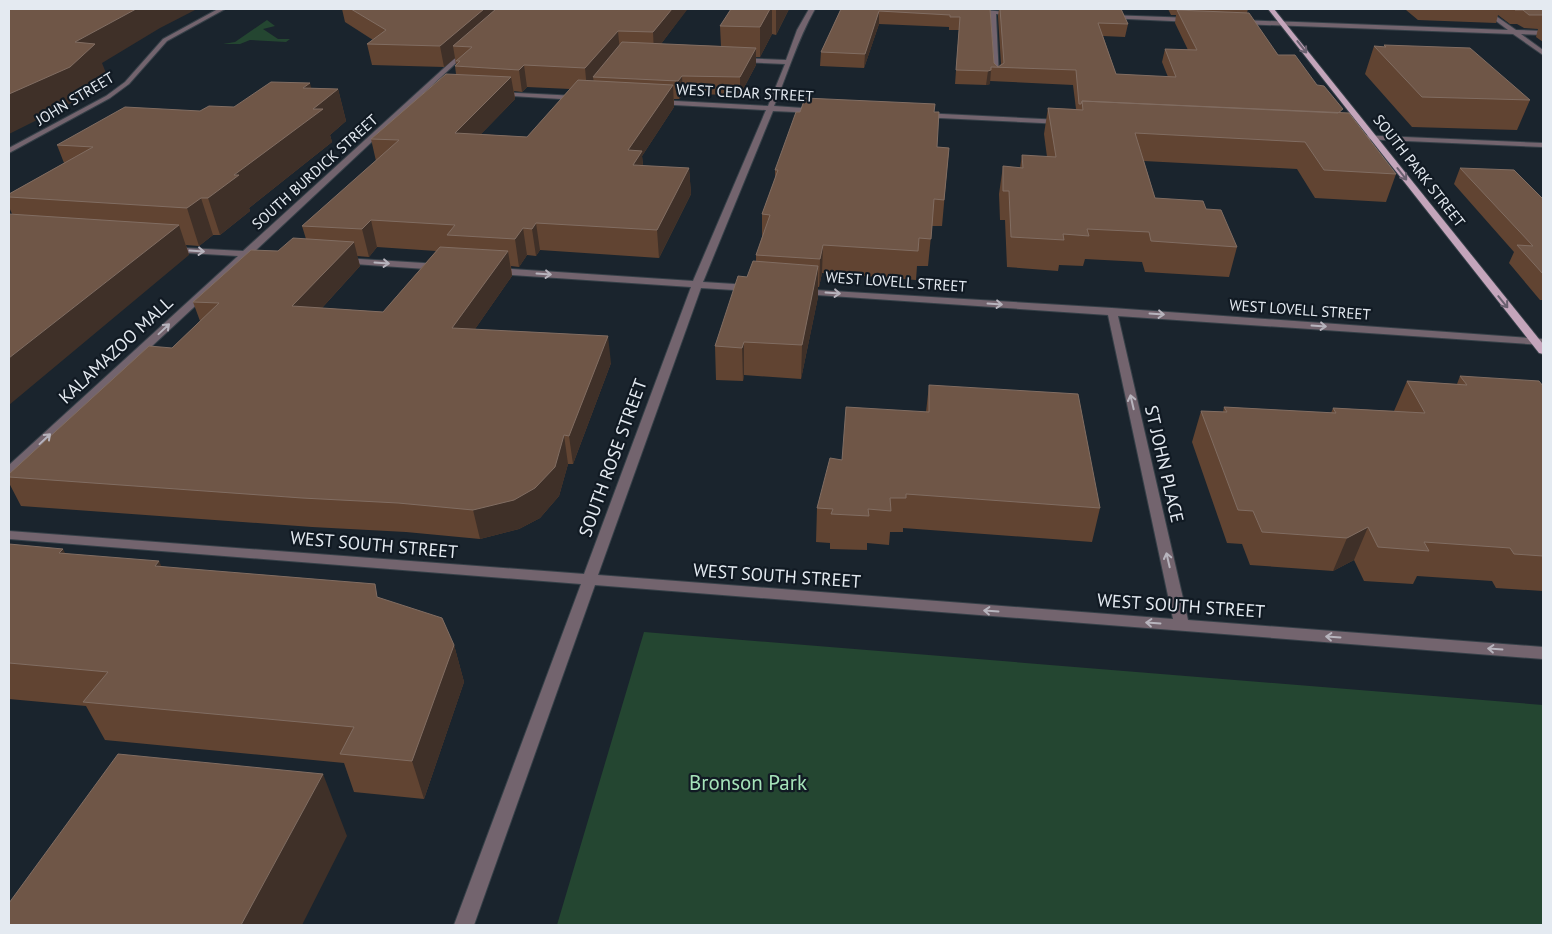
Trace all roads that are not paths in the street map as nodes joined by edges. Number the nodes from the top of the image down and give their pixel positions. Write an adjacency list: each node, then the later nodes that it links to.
1 (222, 9): 29 (street, JOHN STREET)
2 (812, 9): 17 (street, SOUTH ROSE STREET)
3 (1271, 9): 11 (main road, SOUTH PARK STREET)
4 (1483, 9): 12 (street)
5 (964, 11): 6 (street)
6 (993, 12): 7 (street); 18 (street)
7 (1026, 13)
8 (1097, 16): 9 (street)
9 (1198, 20)
10 (1236, 22): 11 (street)
11 (1283, 24): 12 (street); 27 (main road, SOUTH PARK STREET, one-way to 27)
12 (1513, 31): 13 (street); 15 (street)
13 (1543, 32)
14 (475, 43): 31 (street, SOUTH BURDICK STREET)
15 (1543, 53)
16 (736, 60): 17 (street)
17 (790, 62): 22 (street, SOUTH ROSE STREET)
18 (997, 77)
19 (487, 94): 20 (street)
20 (586, 98)
21 (653, 102): 22 (street, WEST CEDAR STREET)
22 (770, 108): 23 (street, WEST CEDAR STREET); 36 (street, SOUTH ROSE STREET)
23 (825, 111)
24 (909, 115): 25 (street)
25 (1067, 122)
26 (1355, 136): 27 (street)
27 (1373, 137): 28 (street); 40 (main road, SOUTH PARK STREET, one-way to 40)
28 (1543, 145)
29 (9, 151)
30 (156, 248): 31 (street, one-way to 31)
31 (246, 254): 32 (street); 42 (street, KALAMAZOO MALL, one-way to 31)
32 (273, 256)
33 (331, 260): 34 (street, one-way to 34)
34 (447, 268)
35 (485, 270): 36 (street, one-way to 36)
36 (696, 285): 37 (street); 44 (street, SOUTH ROSE STREET)
37 (758, 289)
38 (787, 290): 39 (street, WEST LOVELL STREET, one-way to 39)
39 (1112, 311): 40 (street, WEST LOVELL STREET, one-way to 40); 45 (street, ST JOHN PLACE, one-way to 39)
40 (1539, 342): 41 (main road, SOUTH PARK STREET)
41 (1543, 351)
42 (9, 472)
43 (9, 535): 44 (street, WEST SOUTH STREET)
44 (590, 581): 45 (street, WEST SOUTH STREET, one-way to 44); 47 (street, SOUTH ROSE STREET)
45 (1182, 625): 46 (street, WEST SOUTH STREET, one-way to 45)
46 (1543, 653)
47 (464, 925)

